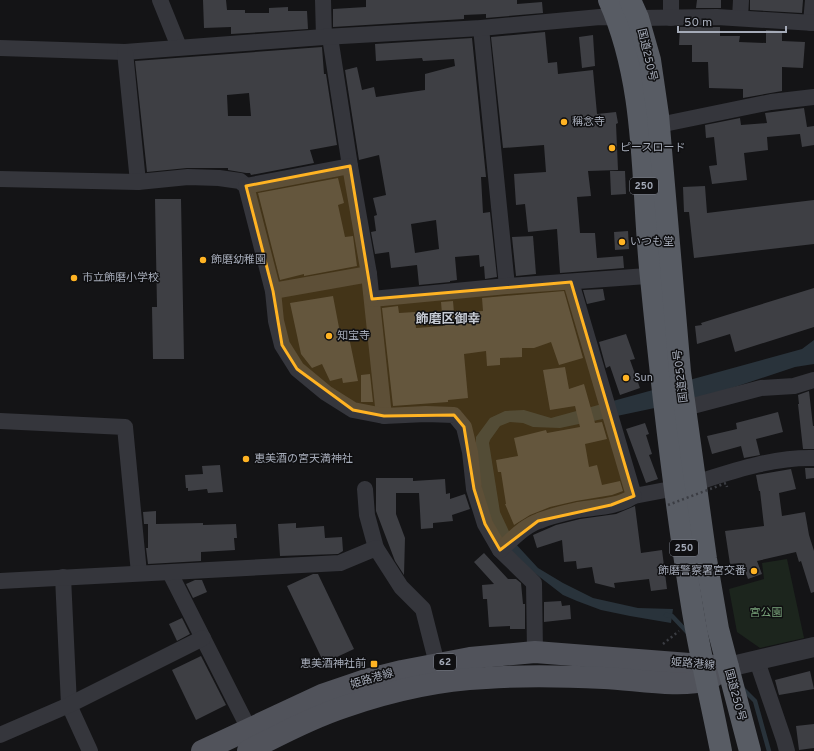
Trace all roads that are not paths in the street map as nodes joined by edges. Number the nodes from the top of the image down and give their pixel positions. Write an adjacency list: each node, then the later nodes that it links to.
1 (160, 0): 12 (street)
2 (323, 0): 11 (street)
3 (671, 0): 7 (street)
4 (741, 0): 8 (street)
5 (813, 0): 9 (street)
6 (623, 9): 7 (street); 10 (street); 16 (highway, 国道250号 / 250); 23 (highway, 国道250号 / 250)
7 (671, 18): 8 (street)
8 (740, 18): 9 (street)
9 (813, 23)
10 (481, 28): 11 (street); 25 (street)
11 (327, 37): 12 (street); 17 (street)
12 (179, 47): 14 (street)
13 (0, 48): 14 (street)
14 (125, 52): 19 (street)
15 (814, 97): 16 (street)
16 (659, 125): 22 (highway, 国道250号 / 250)
17 (350, 166): 20 (street); 21 (street)
18 (0, 179): 19 (street)
19 (138, 182): 20 (street)
20 (246, 186): 26 (street)
21 (369, 274): 26 (street); 27 (street)
22 (672, 275): 23 (street); 28 (highway, 国道250号 / 250)
23 (650, 276): 24 (street); 28 (highway, 国道250号 / 250)
24 (571, 282): 25 (street); 36 (street)
25 (507, 286): 27 (street)
26 (273, 291): 31 (street)
27 (372, 299): 31 (street)
28 (671, 374): 30 (highway, 国道250号 / 250)
29 (814, 380): 30 (street)
30 (676, 412): 35 (highway, 国道250号 / 250)
31 (384, 416): 38 (street)
32 (0, 421): 39 (street)
33 (814, 458): 35 (street)
34 (365, 489): 37 (street)
35 (679, 492): 36 (street); 48 (highway, 国道250号 / 250); 49 (highway, 国道250号 / 250)
36 (634, 496): 38 (street)
37 (376, 548): 40 (street); 47 (street)
38 (500, 550): 45 (street)
39 (139, 573): 40 (street); 41 (street)
40 (170, 573): 43 (street)
41 (63, 577): 42 (street); 50 (street)
42 (0, 581)
43 (203, 638): 50 (street); 52 (street)
44 (814, 647): 46 (street)
45 (535, 652): 47 (main road, 姫路港線 / 62); 49 (main road, 姫路港線 / 62)
46 (757, 661): 48 (street); 57 (street)
47 (437, 664): 52 (main road, 姫路港線 / 62)
48 (728, 667): 49 (main road, 姫路港線 / 62); 56 (highway, 国道250号 / 250)
49 (706, 672): 52 (main road, 姫路港線 / 62); 55 (highway, 国道250号 / 250)
50 (69, 705): 51 (street); 53 (street)
51 (0, 735)
52 (251, 742): 54 (main road, 姫路港線 / 62)
53 (90, 751)
54 (202, 751)
55 (721, 751)
56 (750, 751)
57 (787, 751)

